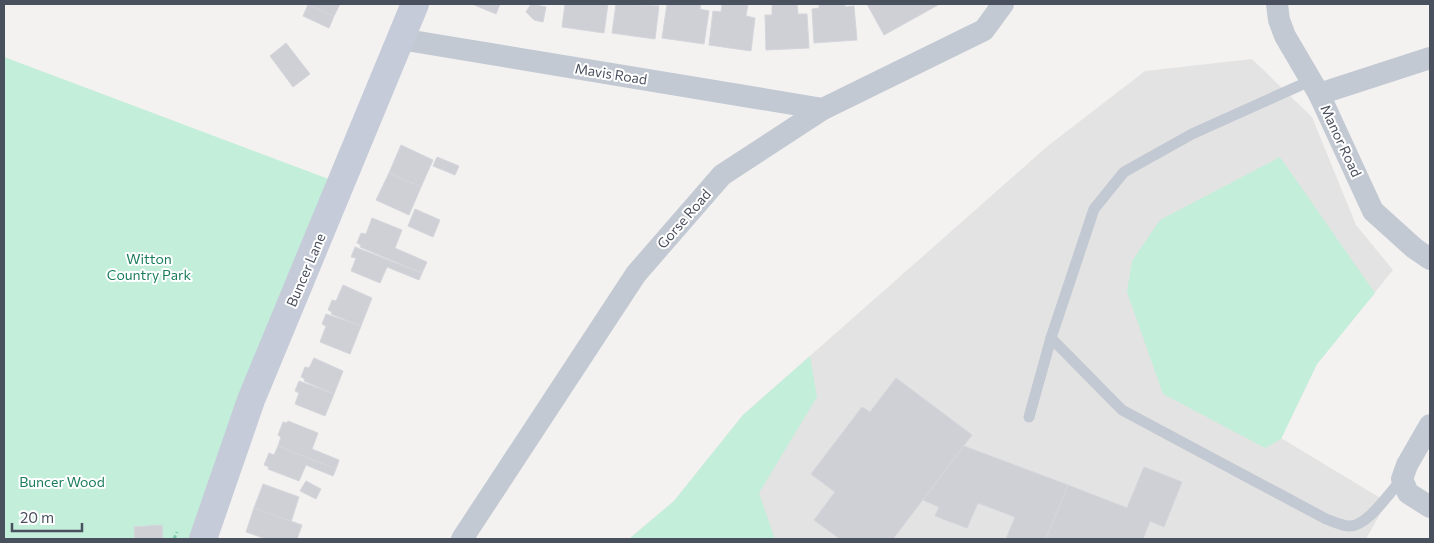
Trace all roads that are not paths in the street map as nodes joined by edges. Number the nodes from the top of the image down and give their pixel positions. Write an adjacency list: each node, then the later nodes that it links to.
1 (415, 4): 4 (main road, Buncer Lane)
2 (1004, 4): 7 (street, Gorse Road)
3 (1277, 4): 6 (street, Manor Road)
4 (400, 39): 7 (street, Mavis Road); 14 (main road, Buncer Lane)
5 (1430, 58): 6 (street)
6 (1315, 87): 8 (street, Manor Road); 9 (lane)
7 (823, 109): 15 (street, Gorse Road)
8 (1430, 259)
9 (1051, 338): 10 (lane); 12 (lane)
10 (1029, 417)
11 (1430, 425): 12 (street)
12 (1405, 472): 13 (street)
13 (1430, 507)
14 (203, 539)
15 (462, 539)

